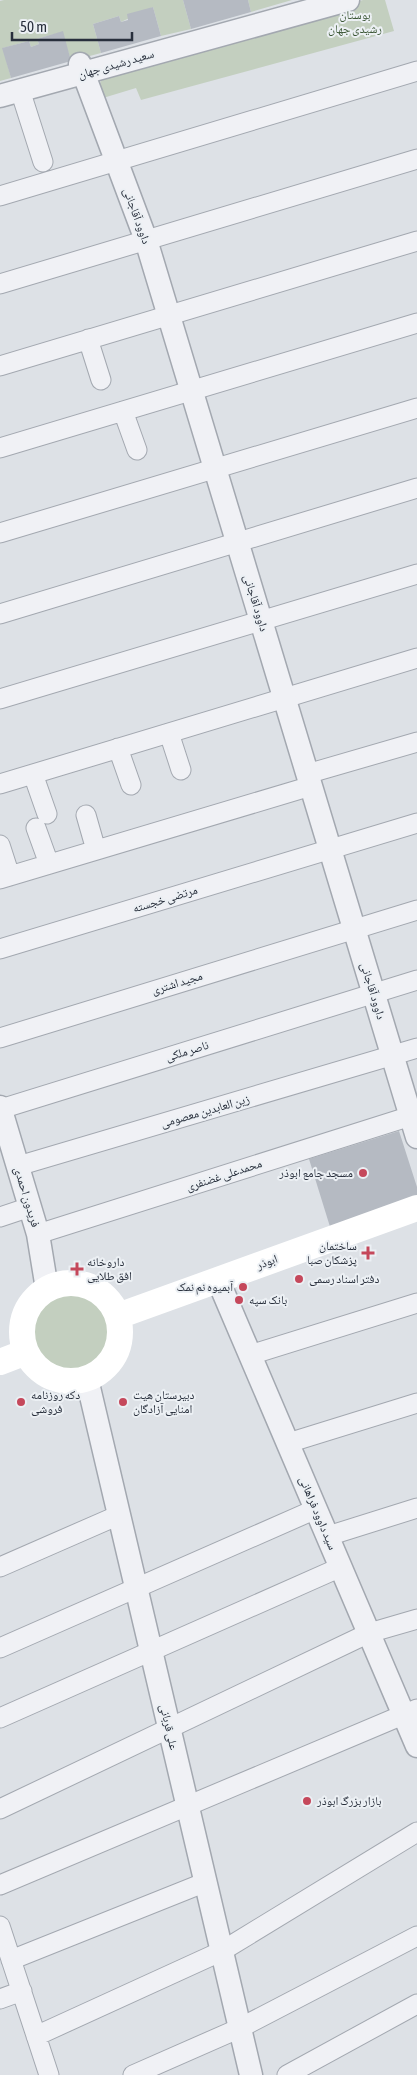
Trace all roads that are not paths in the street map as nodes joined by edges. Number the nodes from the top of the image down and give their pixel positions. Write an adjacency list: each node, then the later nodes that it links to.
1 (305, 0): 3 (street, سعید رشیدی جهان)
2 (348, 0): 3 (street, سعید رشیدی جهان)
3 (82, 69): 5 (street, سعید رشیدی جهان); 7 (street, داوود آقاجانی)
4 (417, 71): 7 (street)
5 (10, 89): 8 (street)
6 (417, 159): 10 (street)
7 (116, 161): 9 (street); 10 (street, داوود آقاجانی)
8 (43, 162)
9 (0, 196)
10 (146, 240): 12 (street); 13 (street, داوود آقاجانی)
11 (417, 240): 13 (street)
12 (0, 284)
13 (169, 315): 15 (street); 18 (street, داوود آقاجانی)
14 (417, 323): 18 (street)
15 (88, 340): 16 (street); 17 (street)
16 (0, 366)
17 (101, 380)
18 (192, 390): 20 (street); 23 (street, داوود آقاجانی)
19 (417, 408): 23 (street)
20 (123, 411): 21 (street); 22 (street)
21 (0, 448)
22 (137, 450)
23 (215, 469): 25 (street); 26 (street, داوود آقاجانی)
24 (417, 488): 26 (street)
25 (0, 534)
26 (237, 542): 28 (street); 29 (street, داوود آقاجانی)
27 (417, 574): 29 (street)
28 (0, 614)
29 (261, 620): 31 (street, داوود آقاجانی); 32 (street)
30 (417, 658): 31 (street)
31 (284, 698): 33 (street); 38 (street, داوود آقاجانی)
32 (0, 699)
33 (169, 733): 35 (street); 36 (street)
34 (417, 742): 38 (street)
35 (118, 748): 37 (street); 40 (street)
36 (180, 770)
37 (33, 774): 39 (street); 46 (street)
38 (309, 780): 44 (street, داوود آقاجانی); 45 (street)
39 (0, 784)
40 (131, 785)
41 (86, 815): 45 (street)
42 (417, 823): 44 (street, مرتضی خجسته)
43 (0, 845): 47 (street)
44 (330, 848): 49 (street, داوود آقاجانی); 50 (street, مرتضی خجسته)
45 (96, 850): 46 (street)
46 (49, 864): 47 (street)
47 (5, 877)
48 (417, 910): 49 (street, مجید اشتری)
49 (354, 928): 52 (street, داوود آقاجانی); 53 (street, مجید اشتری)
50 (0, 949)
51 (417, 980): 52 (street, ناصر ملکی)
52 (374, 994): 55 (street, داوود آقاجانی); 56 (street, ناصر ملکی)
53 (0, 1038)
54 (417, 1048): 55 (street, زین العابدین معصومی)
55 (392, 1056): 57 (street, داوود آقاجانی); 59 (street, زین العابدین معصومی)
56 (0, 1108): 59 (street, فریدون احمدی)
57 (414, 1115): 58 (street, داوود آقاجانی); 63 (street, محمدعلی غضنفری)
58 (417, 1137)
59 (18, 1166): 60 (street, فریدون احمدی)
60 (30, 1207): 62 (street); 63 (street, فریدون احمدی)
61 (417, 1208): 64 (main road, ابوذر)
62 (0, 1217)
63 (38, 1234): 65 (street, فریدون احمدی)
64 (218, 1280): 67 (main road, ابوذر); 69 (street, سید داوود فراهانی)
65 (47, 1289): 67 (main road); 68 (main road)
66 (417, 1303): 69 (street)
67 (118, 1316): 71 (main road)
68 (26, 1352): 70 (main road); 71 (main road)
69 (250, 1354): 73 (street, سید داوود فراهانی)
70 (0, 1362)
71 (87, 1379): 76 (street, علی قربانی)
72 (417, 1403): 73 (street)
73 (288, 1443): 75 (street, سید داوود فراهانی)
74 (417, 1508): 77 (street)
75 (316, 1509): 77 (street, سید داوود فراهانی); 80 (street)
76 (119, 1515): 78 (street); 80 (street, علی قربانی)
77 (328, 1536): 79 (street, سید داوود فراهانی)
78 (0, 1567)
79 (341, 1567): 82 (street, سید داوود فراهانی); 84 (street)
80 (136, 1588): 83 (street); 84 (street, علی قربانی)
81 (417, 1619): 82 (street)
82 (369, 1633): 85 (street, سید داوود فراهانی); 87 (street)
83 (0, 1648)
84 (151, 1651): 86 (street); 87 (street, علی قربانی)
85 (410, 1711): 88 (street, سید داوود فراهانی); 89 (street)
86 (0, 1718)
87 (169, 1728): 89 (street, علی قربانی); 90 (street)
88 (417, 1746)
89 (188, 1806): 92 (street, علی قربانی); 93 (street)
90 (0, 1809)
91 (417, 1832): 96 (street)
92 (206, 1882): 96 (street, علی قربانی); 97 (street)
93 (0, 1885)
94 (0, 1926): 97 (street)
95 (417, 1936): 101 (street)
96 (222, 1951): 101 (street, علی قربانی); 102 (street)
97 (11, 1960): 98 (street)
98 (22, 1991): 99 (street); 102 (street)
99 (0, 1999)
100 (417, 2004): 106 (street)
101 (240, 2028): 104 (street); 105 (street, علی قربانی)
102 (36, 2036): 103 (street)
103 (49, 2075)
104 (133, 2075)
105 (252, 2075)
106 (287, 2075)

